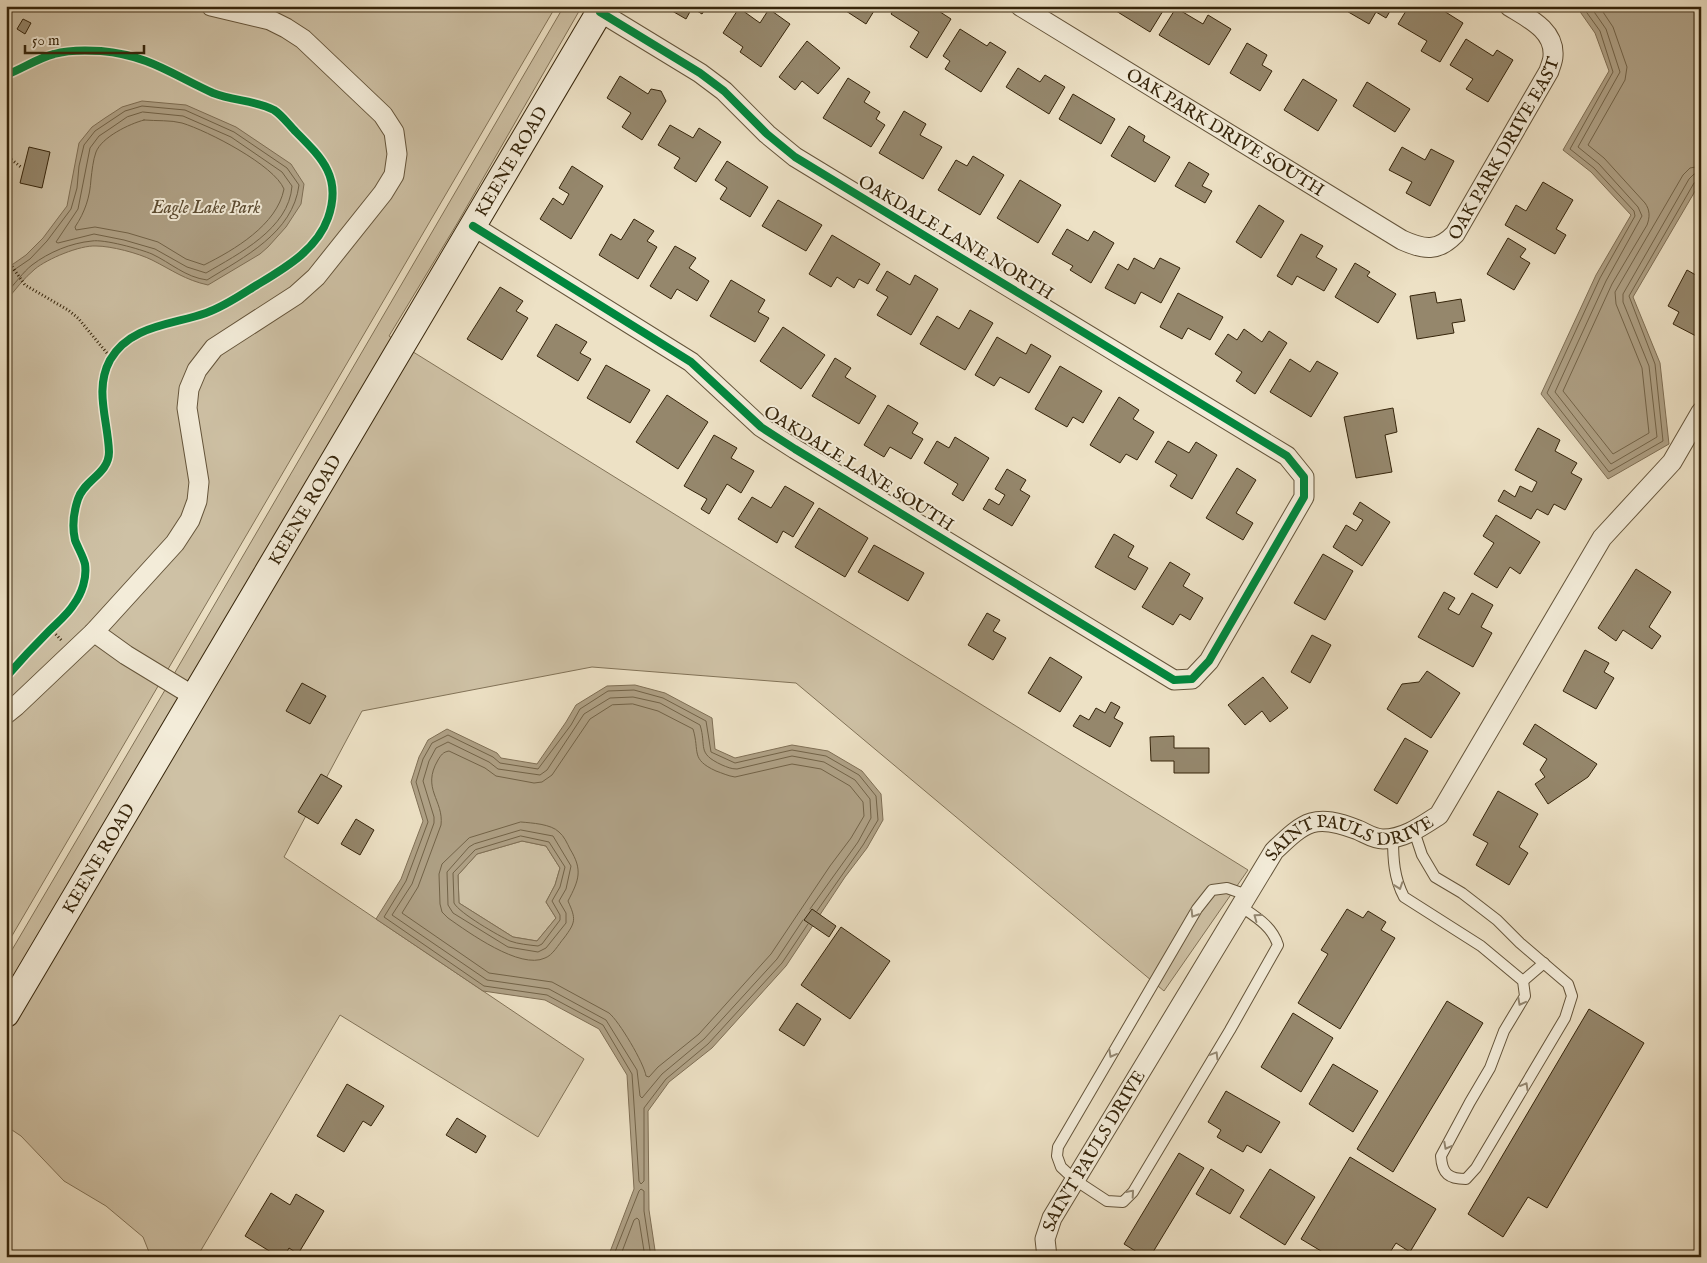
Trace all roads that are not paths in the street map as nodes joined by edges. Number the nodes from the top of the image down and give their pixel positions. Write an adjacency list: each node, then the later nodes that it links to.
1 (211, 6): 8 (street)
2 (1020, 6): 6 (street, OAK PARK DRIVE SOUTH)
3 (1509, 6): 6 (street, OAK PARK DRIVE EAST)
4 (601, 9): 5 (main road, KEENE ROAD); 9 (street, OAKDALE LANE NORTH)
5 (473, 226): 9 (street, OAKDALE LANE SOUTH); 10 (main road, KEENE ROAD)
6 (1434, 247)
7 (1701, 412): 12 (street, SAINT PAULS DRIVE)
8 (94, 632): 10 (street); 11 (street)
9 (1192, 679)
10 (195, 697): 17 (main road, KEENE ROAD)
11 (6, 714)
12 (1414, 831): 13 (street, SAINT PAULS DRIVE); 15 (lane)
13 (1393, 838): 14 (street, SAINT PAULS DRIVE); 16 (lane, one-way to 16)
14 (1244, 900): 18 (street, SAINT PAULS DRIVE); 18 (lane, one-way to 18); 18 (lane, one-way to 14)
15 (1544, 963): 16 (lane); 16 (lane, one-way to 15)
16 (1523, 981)
17 (6, 1014)
18 (1074, 1180): 19 (street, SAINT PAULS DRIVE)
19 (1047, 1257)

